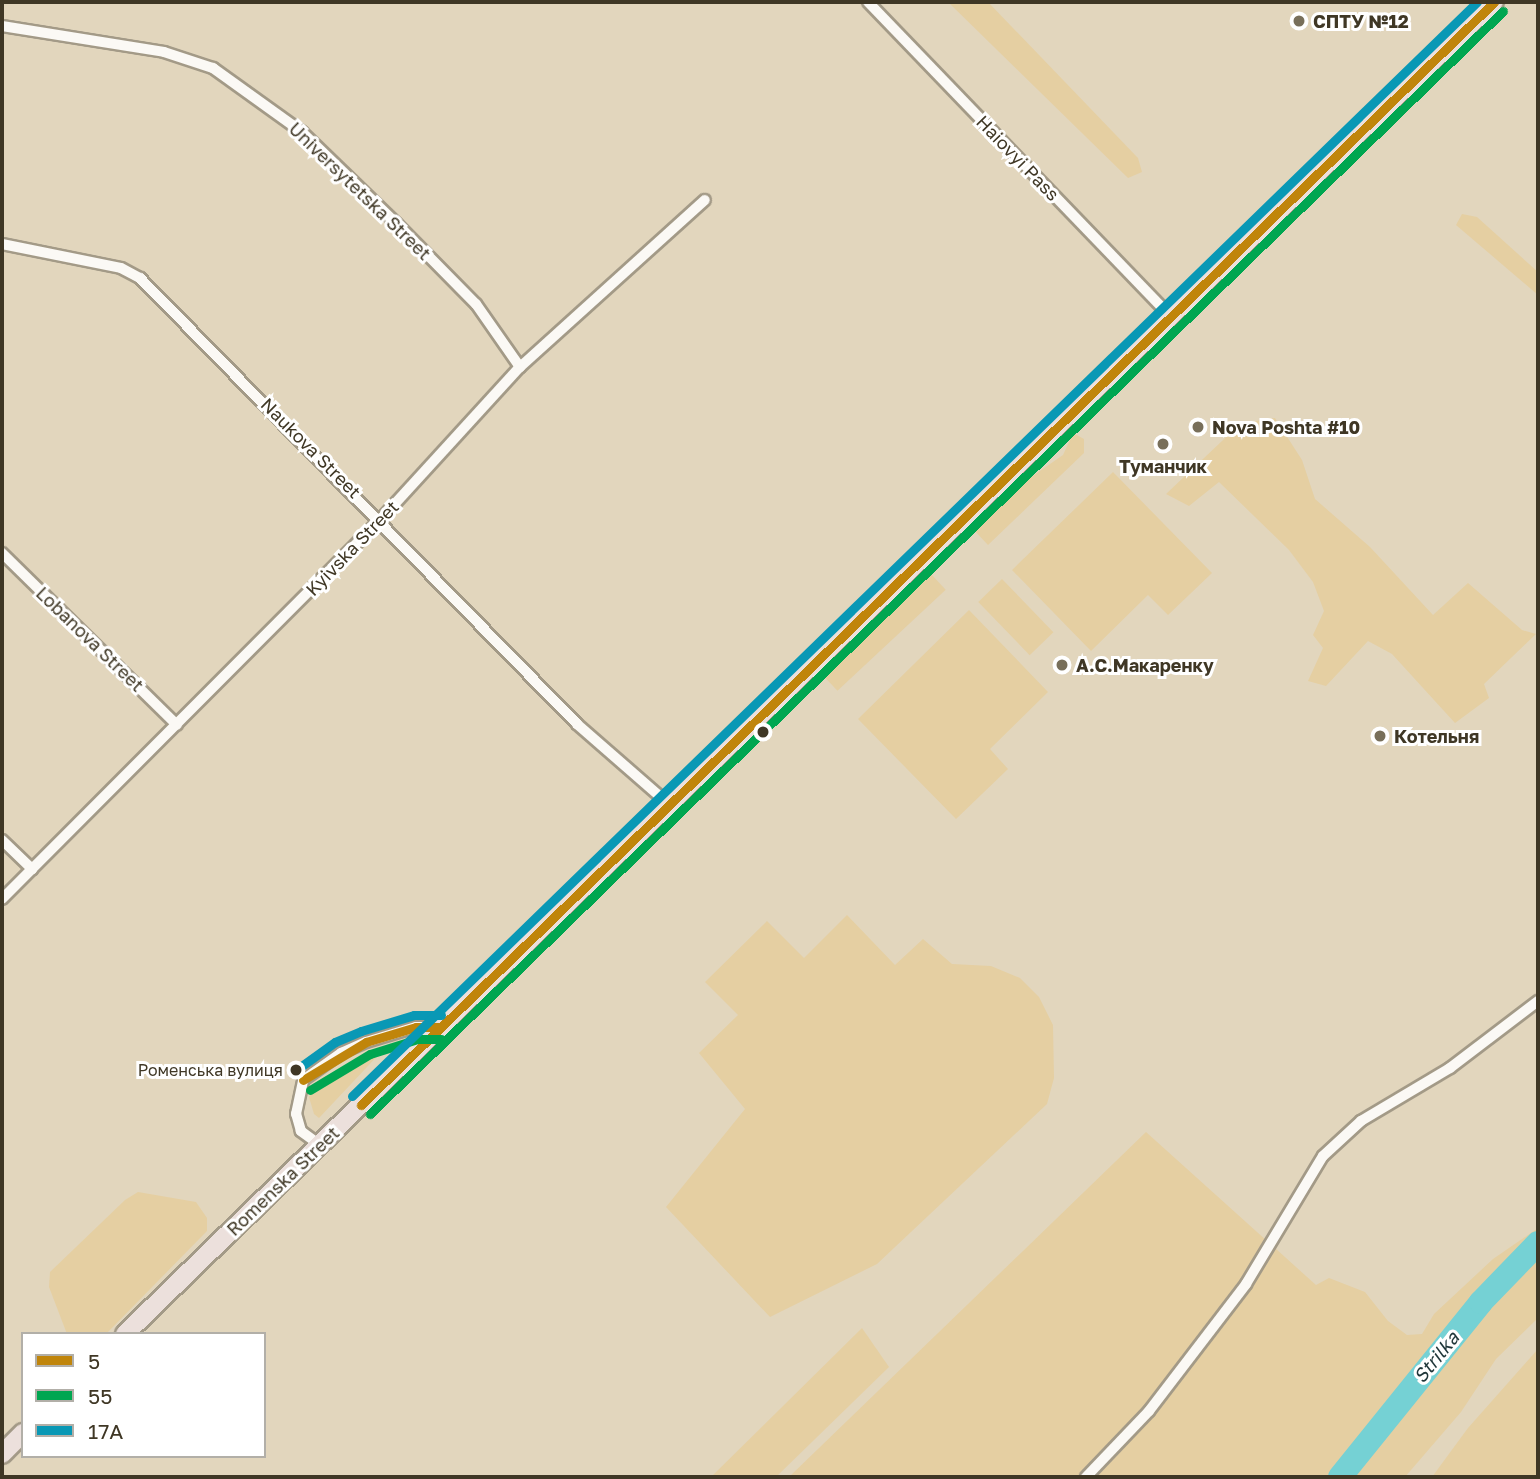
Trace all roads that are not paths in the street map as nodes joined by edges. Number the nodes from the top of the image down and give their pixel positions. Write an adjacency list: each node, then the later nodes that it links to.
1 (868, 2): 6 (street, Haiovyi Pass)
2 (1493, 2): 6 (main road, Romenska Street)
3 (2, 26): 7 (street, Universytetska Street)
4 (705, 200): 7 (street, Kyivska Street)
5 (2, 244): 8 (street, Naukova Street)
6 (1169, 315): 11 (main road, Romenska Street)
7 (520, 367): 8 (street, Kyivska Street)
8 (381, 519): 10 (street, Kyivska Street); 11 (street, Naukova Street)
9 (2, 553): 10 (street, Lobanova Street)
10 (177, 725): 13 (street, Kyivska Street)
11 (671, 806): 16 (main road, Romenska Street)
12 (2, 840): 13 (street)
13 (32, 869): 14 (street, Kyivska Street)
14 (2, 899)
15 (1538, 1001): 21 (street)
16 (441, 1027): 17 (main road, Romenska Street); 17 (street)
17 (320, 1145): 18 (main road, Romenska Street)
18 (127, 1332)
19 (21, 1435): 20 (main road)
20 (2, 1454)
21 (1086, 1477)

